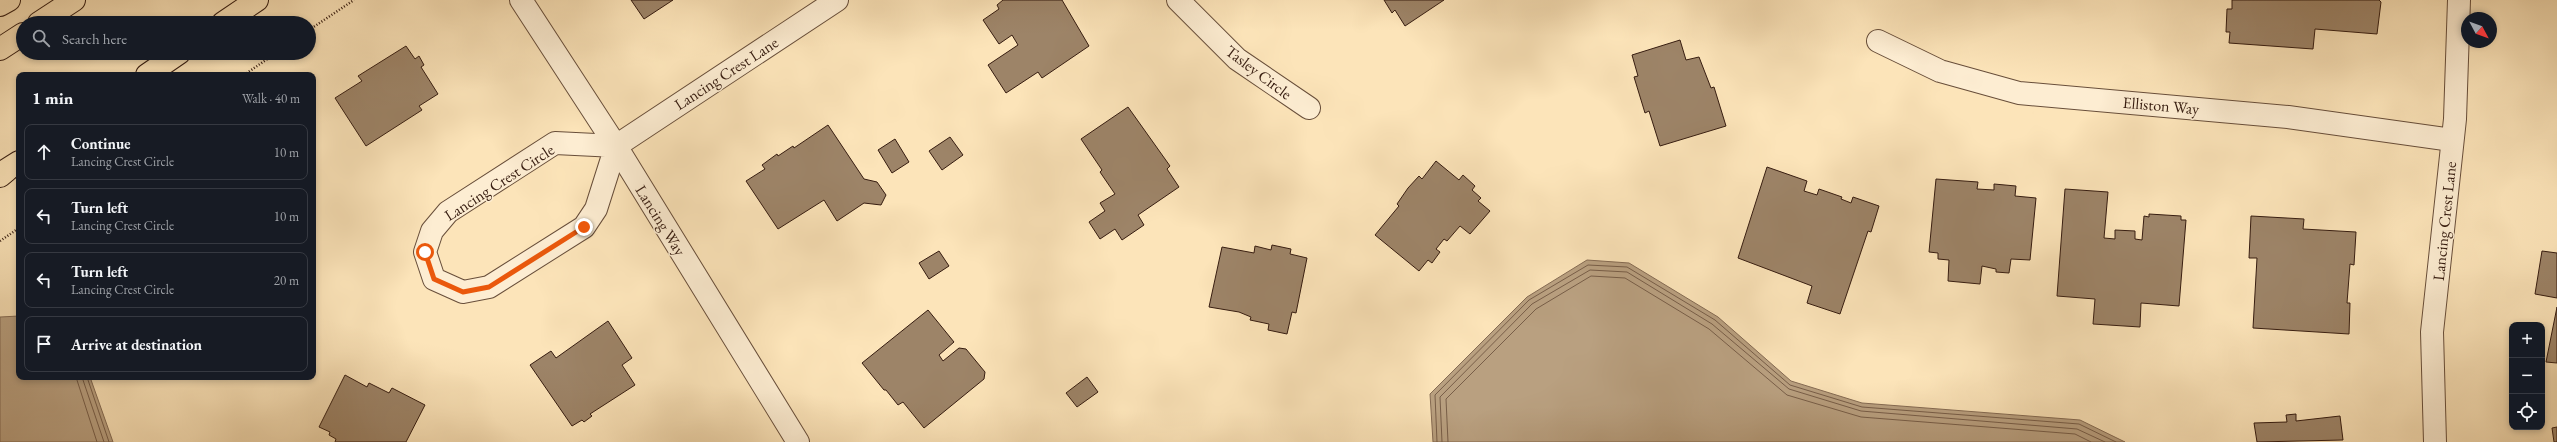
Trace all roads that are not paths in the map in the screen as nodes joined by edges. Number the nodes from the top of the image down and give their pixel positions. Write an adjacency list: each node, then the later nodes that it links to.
1 (9, 0): 8 (main road)
2 (74, 0): 9 (main road)
3 (257, 0): 10 (main road)
4 (522, 0): 18 (street, Lancing Way)
5 (837, 0): 18 (street, Lancing Crest Lane)
6 (1178, 0): 16 (street, Tasley Circle)
7 (2459, 0): 17 (street, Lancing Crest Lane)
8 (0, 5)
9 (50, 16)
10 (233, 16)
11 (16, 39): 13 (main road)
12 (1878, 41): 17 (street, Elliston Way)
13 (0, 49)
14 (169, 60): 15 (main road)
15 (151, 72)
16 (1309, 108)
17 (2452, 140): 20 (street, Lancing Crest Lane)
18 (616, 146): 18 (street, Lancing Crest Circle); 19 (street, Lancing Way)
19 (798, 442)
20 (2435, 442)

